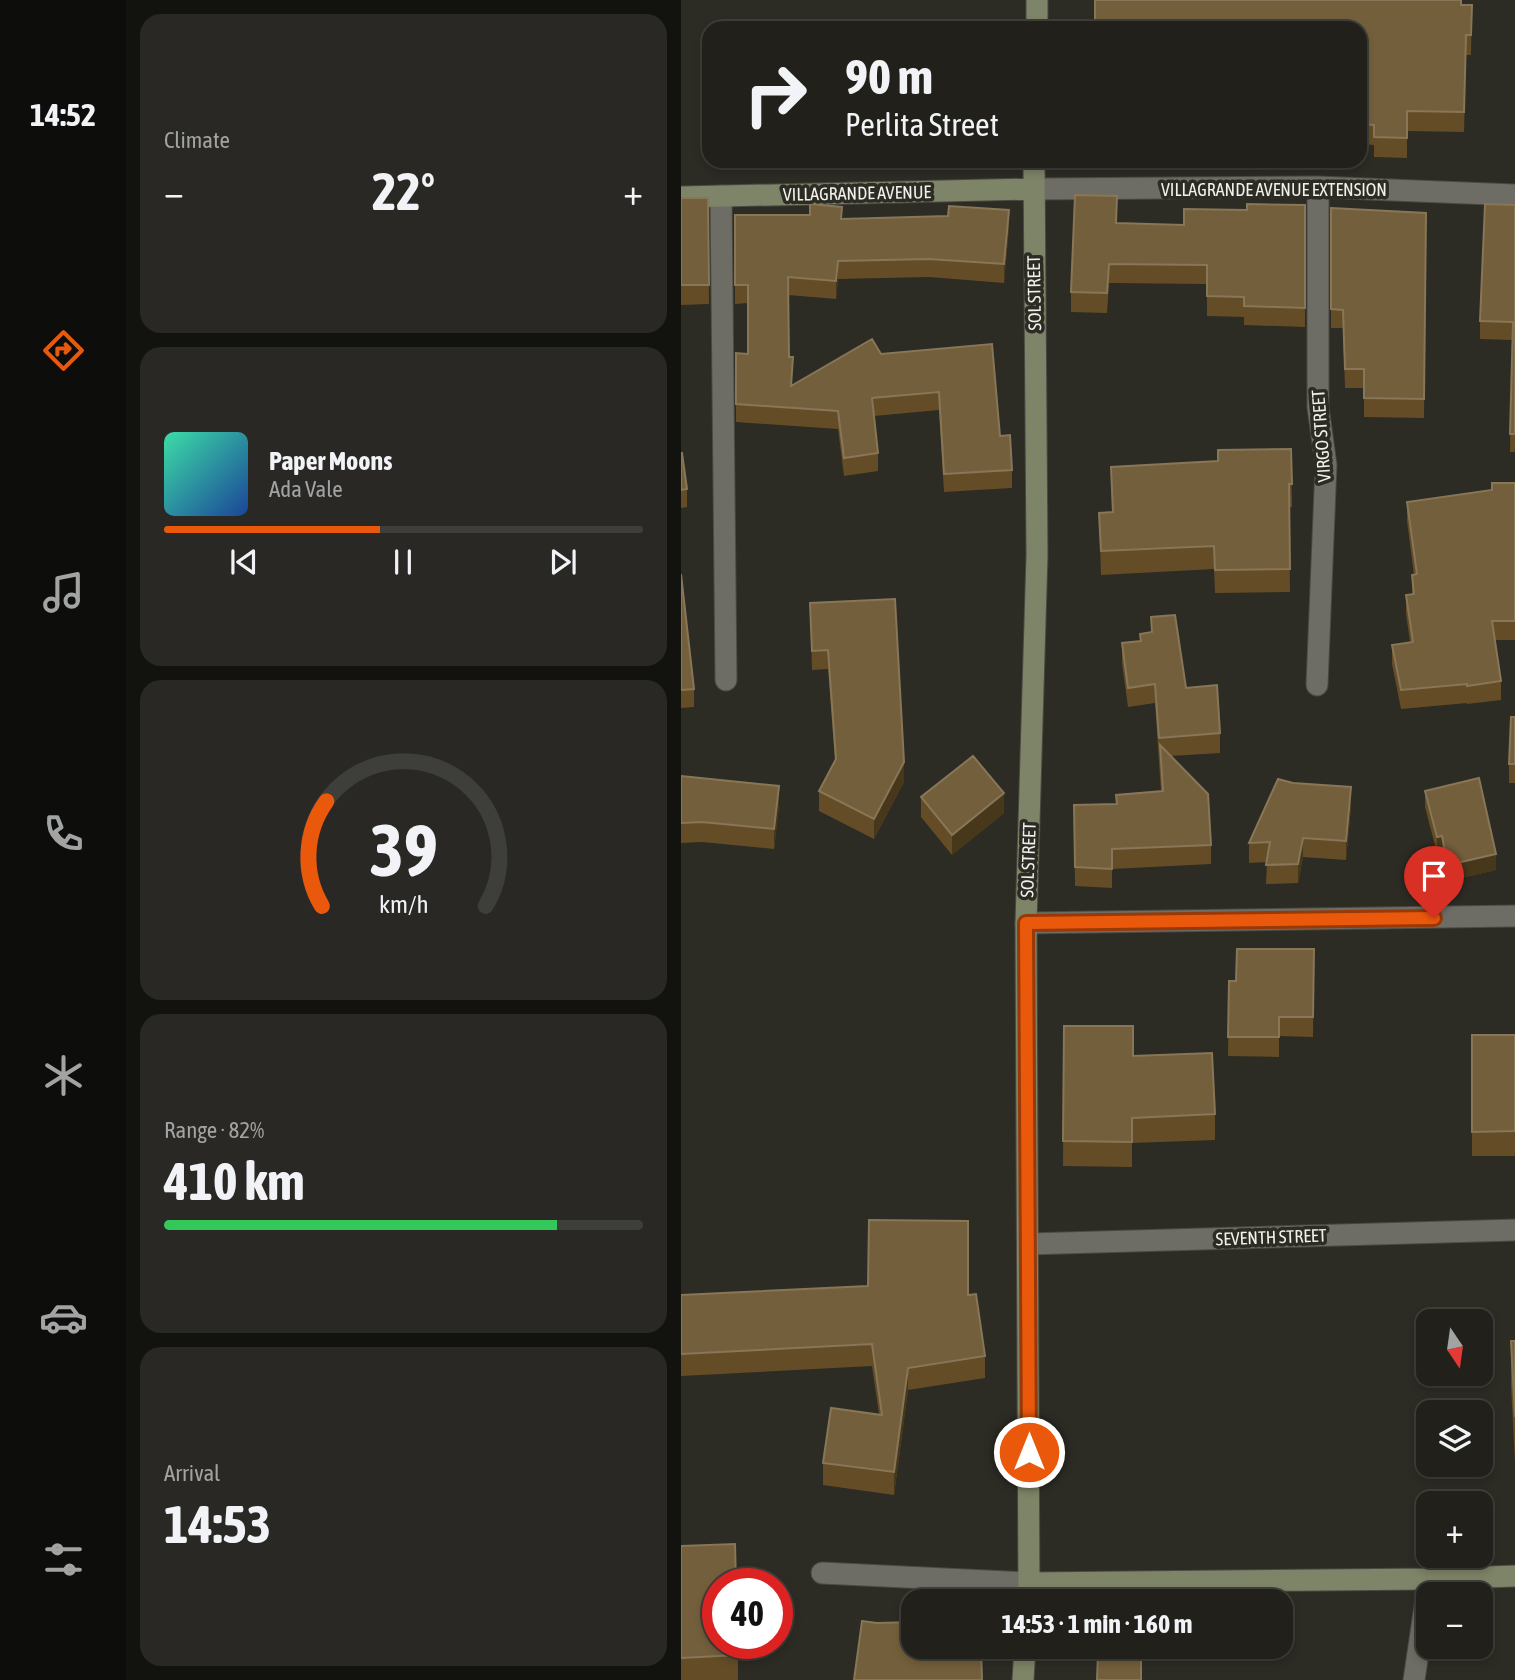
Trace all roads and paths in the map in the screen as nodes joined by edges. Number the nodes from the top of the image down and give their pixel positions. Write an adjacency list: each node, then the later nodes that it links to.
1 (1037, 0): 2 (street)
2 (1037, 21)
3 (1034, 168): 5 (street, SOL STREET)
4 (1318, 187): 5 (street, VILLAGRANDE AVENUE EXTENSION); 6 (street, VILLAGRANDE AVENUE EXTENSION); 10 (street, VIRGO STREET)
5 (1033, 189): 7 (street, VILLAGRANDE AVENUE); 12 (street, SOL STREET)
6 (1515, 195)
7 (721, 196): 8 (street, VILLAGRANDE AVENUE); 9 (street)
8 (681, 197)
9 (726, 680)
10 (1317, 685)
11 (1515, 916): 12 (street)
12 (1026, 923): 14 (street, SOL STREET)
13 (1515, 1230): 14 (street, SEVENTH STREET)
14 (1027, 1244): 19 (street, SOL STREET)
15 (822, 1573): 18 (street)
16 (1515, 1576): 17 (street)
17 (1429, 1579): 20 (street); 23 (street)
18 (996, 1589)
19 (1029, 1589)
20 (1121, 1589)
21 (1024, 1659): 22 (street)
22 (1023, 1680)
23 (1414, 1680)

